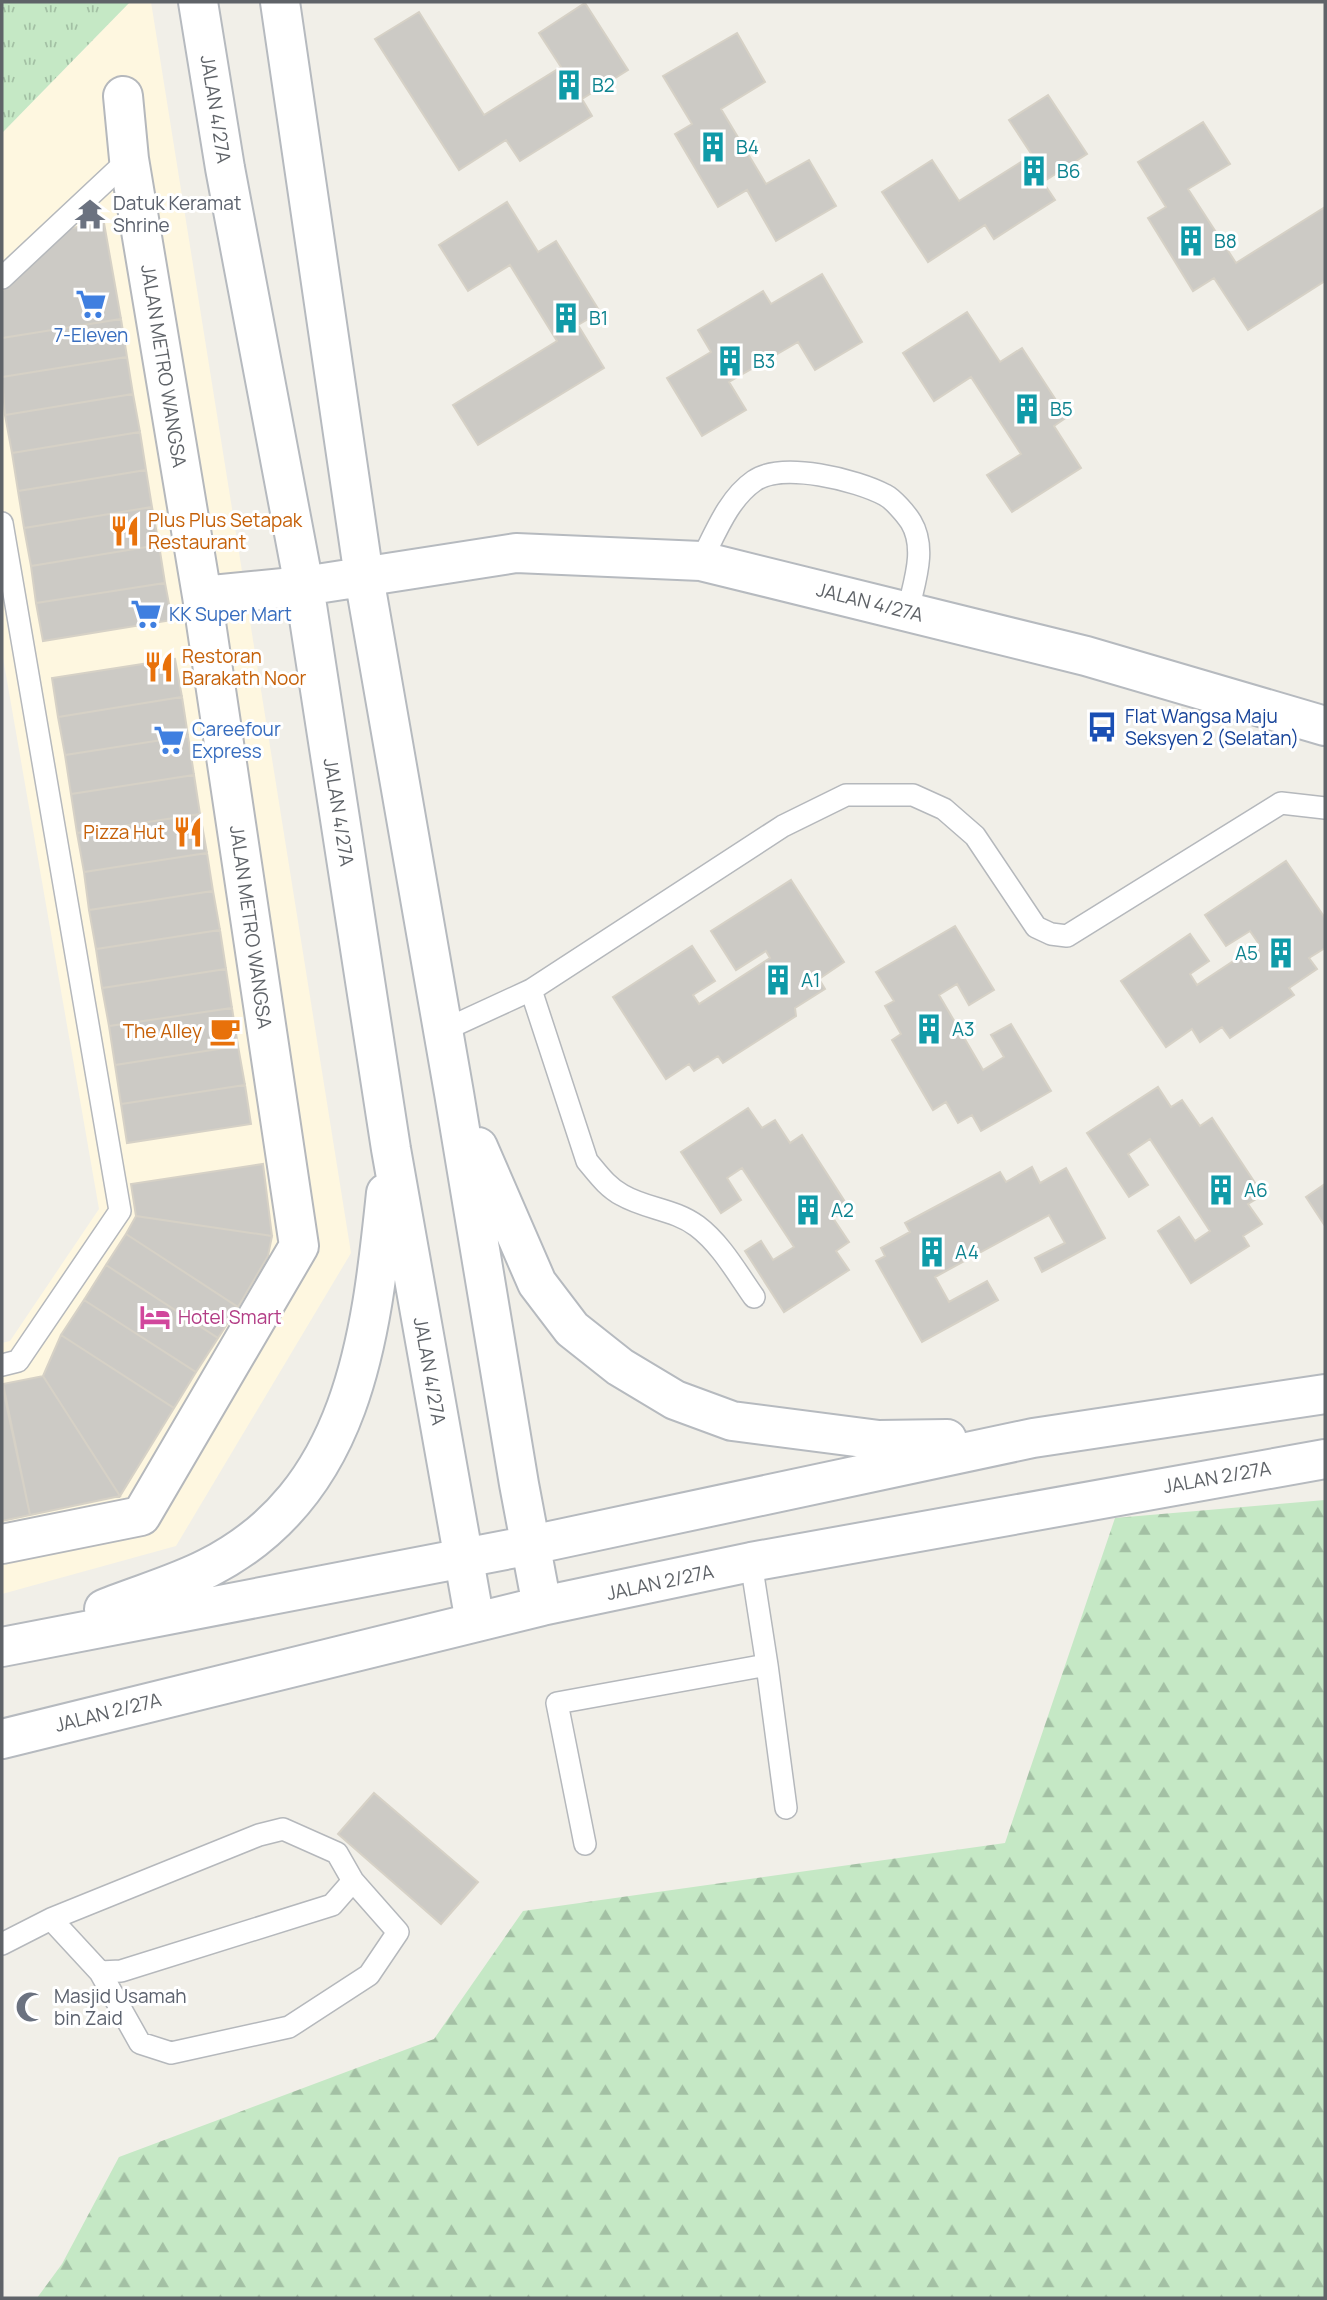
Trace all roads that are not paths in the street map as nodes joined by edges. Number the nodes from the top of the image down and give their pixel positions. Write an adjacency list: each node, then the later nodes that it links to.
1 (198, 2): 9 (street, JALAN 4/27A)
2 (280, 2): 8 (street)
3 (123, 96): 4 (street, JALAN METRO WANGSA)
4 (130, 159): 5 (lane); 10 (street, JALAN METRO WANGSA)
5 (2, 278)
6 (2, 523): 19 (lane)
7 (701, 561): 8 (street, JALAN 4/27A); 11 (street, JALAN 4/27A); 11 (lane)
8 (364, 577): 9 (street, JALAN 4/27A); 15 (street)
9 (304, 586): 10 (street, JALAN 4/27A); 17 (street, JALAN 4/27A)
10 (202, 596): 23 (street, JALAN METRO WANGSA)
11 (908, 611): 12 (street, JALAN 4/27A)
12 (1325, 726)
13 (1325, 808): 14 (lane)
14 (531, 990): 15 (lane); 18 (lane)
15 (442, 1031): 16 (street)
16 (454, 1093): 21 (street); 24 (street)
17 (391, 1149): 25 (street, JALAN 4/27A); 29 (street)
18 (754, 1297)
19 (2, 1365)
20 (1325, 1394): 21 (street)
21 (1033, 1438): 24 (street)
22 (1325, 1459): 26 (street, JALAN 2/27A)
23 (2, 1544)
24 (531, 1545): 25 (street); 27 (street)
25 (463, 1556): 28 (street, JALAN 4/27A); 29 (street)
26 (751, 1562): 27 (street, JALAN 2/27A); 30 (lane)
27 (542, 1606): 28 (street, JALAN 2/27A)
28 (475, 1622): 31 (street, JALAN 2/27A)
29 (6, 1646)
30 (767, 1665): 32 (lane); 33 (lane)
31 (2, 1739)
32 (786, 1808)
33 (585, 1844)
34 (353, 1881): 35 (lane); 37 (lane); 37 (lane)
35 (51, 1919): 36 (lane); 37 (lane)
36 (2, 1944)
37 (100, 1972)

